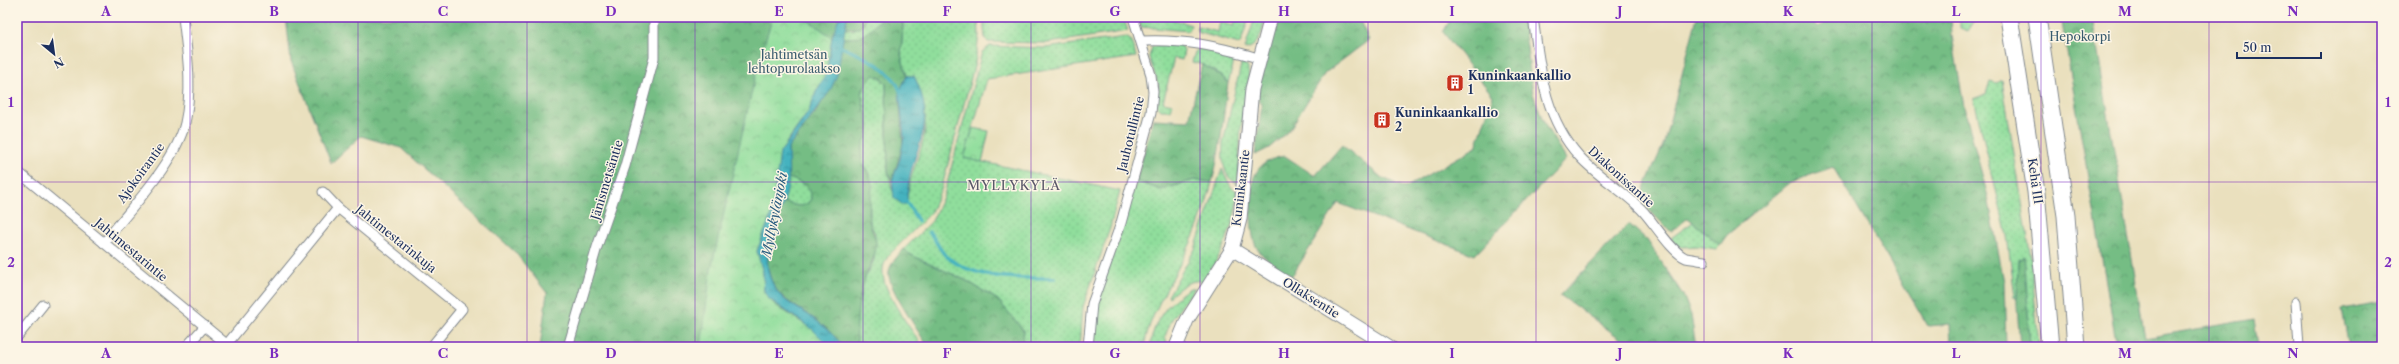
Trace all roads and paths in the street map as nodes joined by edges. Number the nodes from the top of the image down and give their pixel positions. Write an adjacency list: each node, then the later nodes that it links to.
1 (183, 17): 13 (street, Ajokoirantie)
2 (654, 17): 23 (street, Jänismetsäntie)
3 (1133, 17): 8 (street, Jauhotullintie)
4 (1271, 17): 9 (main road, Kuninkaantie)
5 (1533, 17): 15 (street, Diakonissantie)
6 (2009, 17): 27 (highway, Kehä III)
7 (2037, 17): 28 (highway)
8 (1141, 41): 9 (street); 24 (street, Jauhotullintie)
9 (1258, 58): 14 (main road, Kuninkaantie)
10 (17, 170): 13 (street, Jahtimestarintie)
11 (322, 192): 12 (street)
12 (338, 208): 20 (street, Jahtimestarinkuja); 22 (street, Jahtimestarinkuja)
13 (104, 243): 18 (street, Jahtimestarintie)
14 (1232, 249): 25 (main road, Kuninkaantie); 26 (main road, Ollaksentie)
15 (1704, 261)
16 (2296, 302): 29 (street)
17 (43, 305): 19 (street)
18 (205, 326): 20 (street, Jahtimestarintie); 21 (street)
19 (17, 337)
20 (229, 346)
21 (186, 347)
22 (431, 347)
23 (568, 347)
24 (1088, 347)
25 (1176, 347)
26 (1390, 347)
27 (2050, 347)
28 (2076, 347)
29 (2299, 347)

